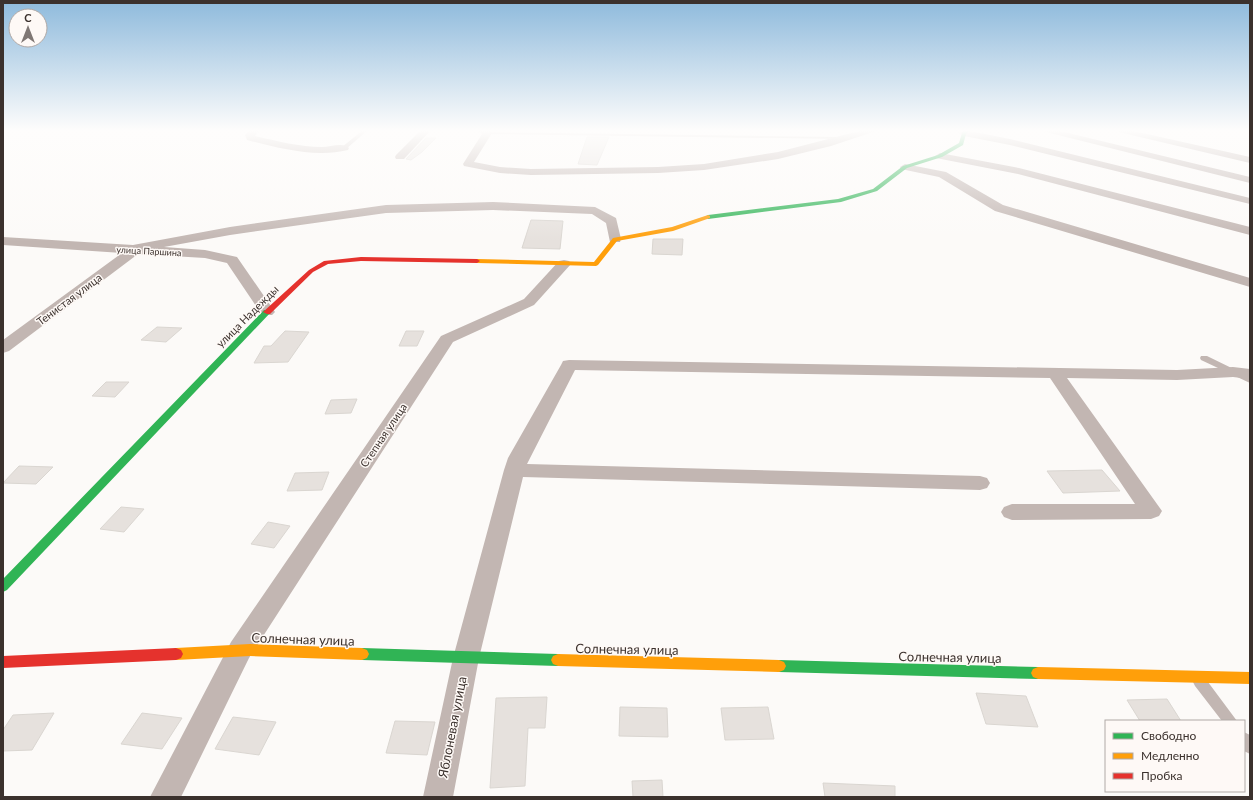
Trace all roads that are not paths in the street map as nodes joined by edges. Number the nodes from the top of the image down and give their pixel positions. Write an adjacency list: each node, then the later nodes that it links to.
1 (481, 167): 2 (street)
2 (696, 167)
3 (1000, 167): 9 (street)
4 (1112, 167): 8 (street)
5 (1197, 167): 7 (street)
6 (905, 168): 10 (street); 14 (street)
7 (1250, 180)
8 (1250, 201)
9 (1250, 231)
10 (615, 239): 12 (street); 13 (street, улица Надежды)
11 (3, 241): 12 (street, улица Паршина)
12 (132, 250): 15 (street, улица Паршина); 16 (street, Тенистая улица)
13 (564, 264): 15 (street, улица Надежды); 25 (street, Степная улица)
14 (1250, 283)
15 (267, 312): 24 (street, улица Надежды)
16 (3, 348)
17 (1204, 358): 19 (lane)
18 (1055, 373): 19 (street); 21 (street, Яблоневая улица); 23 (street)
19 (1241, 373): 20 (lane)
20 (1250, 380)
21 (514, 470): 22 (street); 26 (street, Яблоневая улица)
22 (980, 483)
23 (1012, 512)
24 (3, 587)
25 (240, 650): 26 (street, Солнечная улица); 27 (street, Солнечная улица); 31 (street, Степная улица)
26 (466, 658): 28 (street, Солнечная улица); 32 (street, Яблоневая улица)
27 (3, 662)
28 (1195, 676): 29 (street, Солнечная улица); 30 (lane)
29 (1250, 678)
30 (1229, 720)
31 (165, 797)
32 (438, 797)

